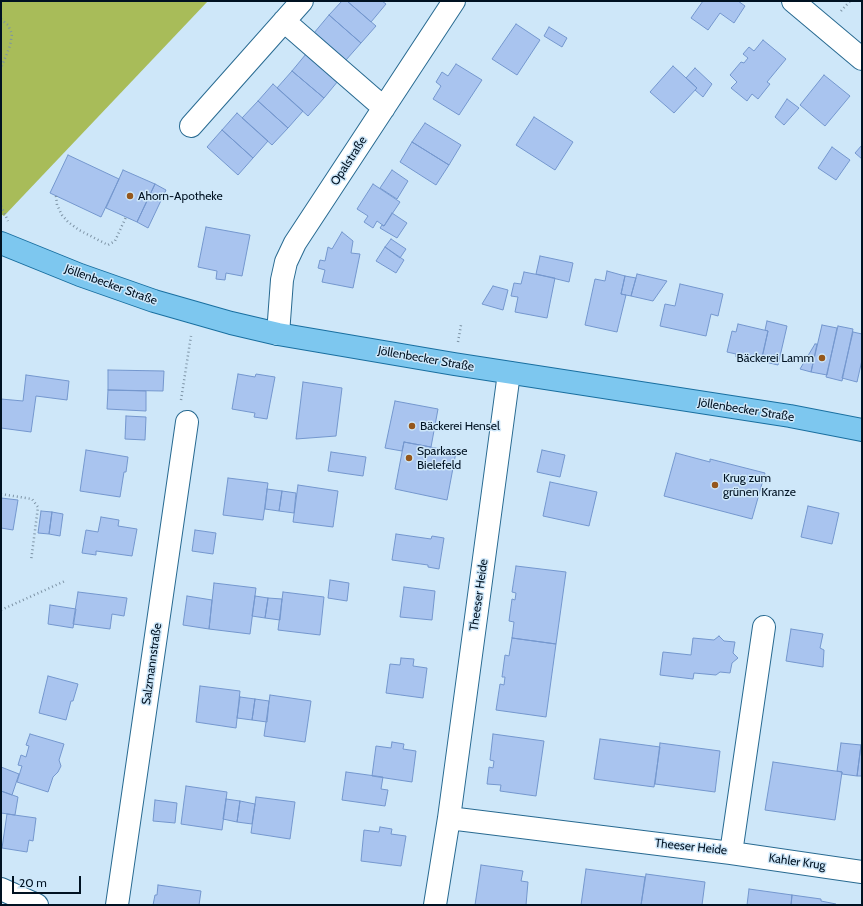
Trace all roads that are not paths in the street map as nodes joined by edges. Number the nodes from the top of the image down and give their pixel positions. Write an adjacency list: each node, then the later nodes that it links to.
1 (302, 1): 4 (street)
2 (454, 1): 6 (street, Opalstraße)
3 (793, 1): 5 (street)
4 (284, 21): 6 (street); 7 (street)
5 (862, 59)
6 (384, 108): 9 (street, Opalstraße)
7 (191, 126)
8 (1, 243): 9 (main road, Jöllenbecker Straße)
9 (278, 334): 10 (main road, Jöllenbecker Straße)
10 (509, 373): 12 (main road, Jöllenbecker Straße); 14 (street, Theeser Heide)
11 (187, 422): 19 (street, Salzmannstraße)
12 (862, 430)
13 (764, 627): 15 (street, Theeser Heide)
14 (449, 818): 15 (street, Theeser Heide); 20 (street, Theeser Heide)
15 (731, 853): 16 (street, Kahler Krug)
16 (862, 872)
17 (1, 889): 18 (street)
18 (36, 905)
19 (117, 905)
20 (435, 905)

